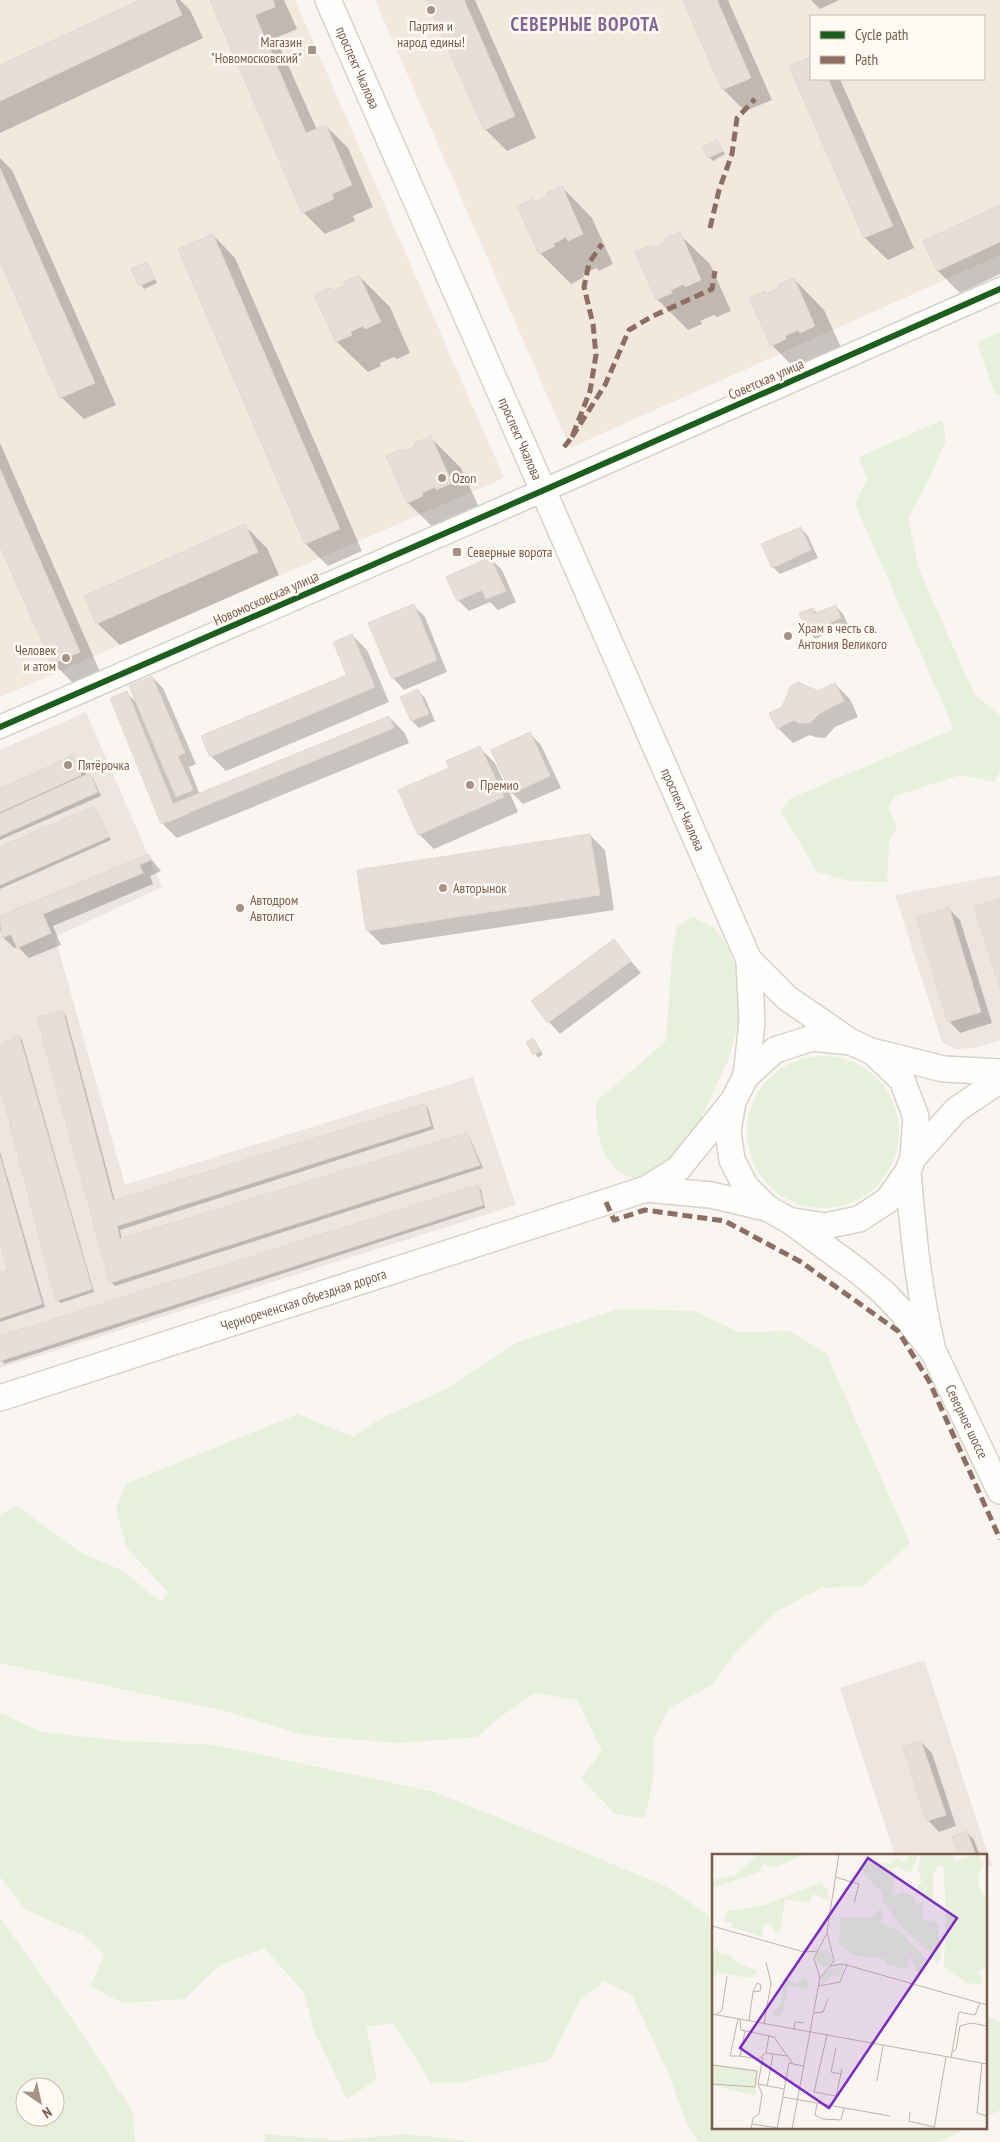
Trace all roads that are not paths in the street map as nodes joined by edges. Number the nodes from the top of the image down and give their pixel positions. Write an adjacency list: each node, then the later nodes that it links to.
1 (328, 0): 3 (main road, проспект Чкалова)
2 (1000, 289): 3 (street, Советская улица)
3 (542, 492): 4 (street, Новомосковская улица); 5 (main road, проспект Чкалова)
4 (0, 728)
5 (749, 960): 6 (main road); 8 (main road)
6 (862, 1047): 7 (main road); 8 (main road); 11 (main road)
7 (1000, 1072)
8 (746, 1076): 10 (main road)
9 (1000, 1080): 11 (main road)
10 (733, 1101): 12 (main road); 13 (main road)
11 (911, 1165): 14 (main road); 15 (main road)
12 (646, 1189): 13 (main road); 16 (main road, Чернореченская объездная дорога)
13 (767, 1208): 14 (main road)
14 (790, 1221): 15 (main road)
15 (934, 1353): 17 (main road, Северное шоссе)
16 (0, 1398)
17 (1000, 1491)

